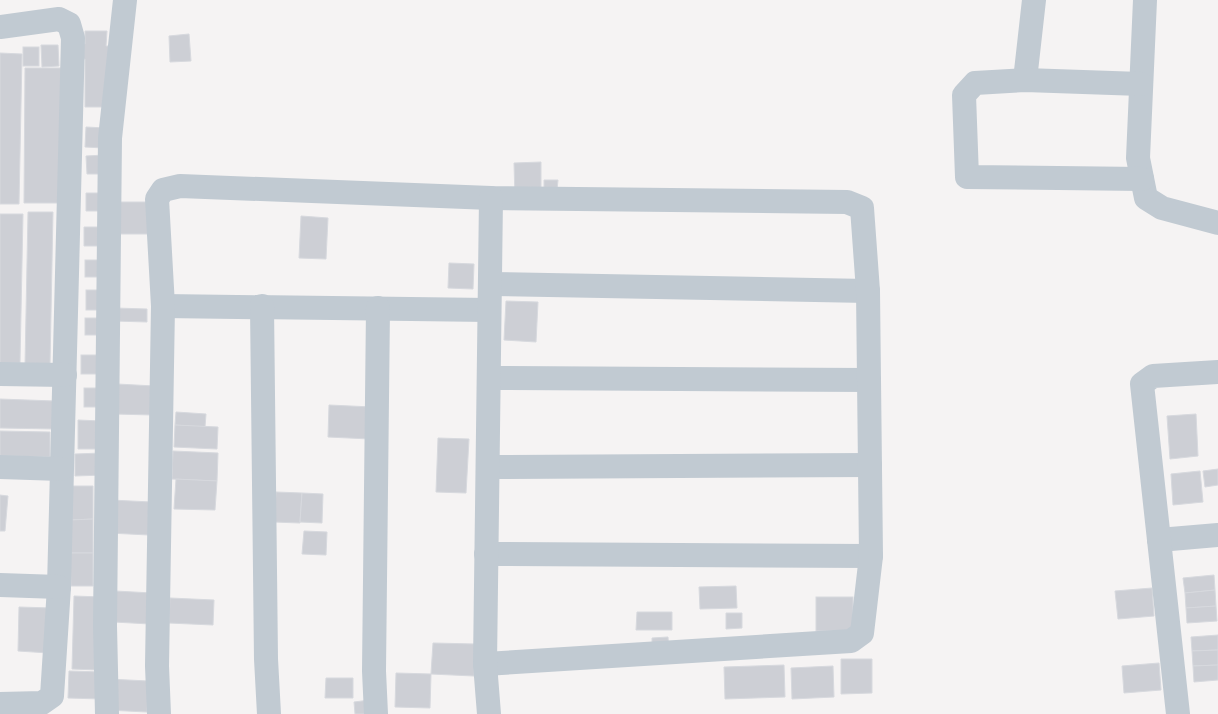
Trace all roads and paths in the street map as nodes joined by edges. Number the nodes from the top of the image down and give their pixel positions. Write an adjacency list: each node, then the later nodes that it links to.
1 (125, 0): 33 (street)
2 (1034, 0): 5 (street)
3 (1145, 0): 6 (street)
4 (0, 27): 18 (street)
5 (1026, 80): 6 (street); 7 (street)
6 (1141, 84): 7 (street)
7 (1142, 178): 9 (street)
8 (491, 198): 10 (street); 11 (street); 12 (street)
9 (1218, 223)
10 (490, 284): 11 (street); 15 (street)
11 (868, 291): 20 (street)
12 (163, 306): 13 (street); 34 (street)
13 (262, 306): 14 (street); 35 (street)
14 (378, 308): 15 (street); 36 (street)
15 (489, 310): 19 (street)
16 (1218, 372): 26 (street)
17 (0, 374): 18 (street)
18 (65, 375): 24 (street)
19 (489, 378): 20 (street); 23 (street)
20 (869, 380): 21 (street)
21 (870, 465): 23 (street); 28 (street)
22 (0, 467): 24 (street)
23 (488, 467): 27 (street)
24 (61, 469): 30 (street)
25 (1218, 535): 26 (street)
26 (1159, 540): 38 (street)
27 (486, 554): 28 (street); 31 (street)
28 (871, 556): 31 (street)
29 (0, 585): 30 (street)
30 (59, 587): 32 (street)
31 (485, 664): 37 (street)
32 (0, 704)
33 (107, 714)
34 (159, 714)
35 (269, 714)
36 (376, 714)
37 (489, 714)
38 (1178, 714)

